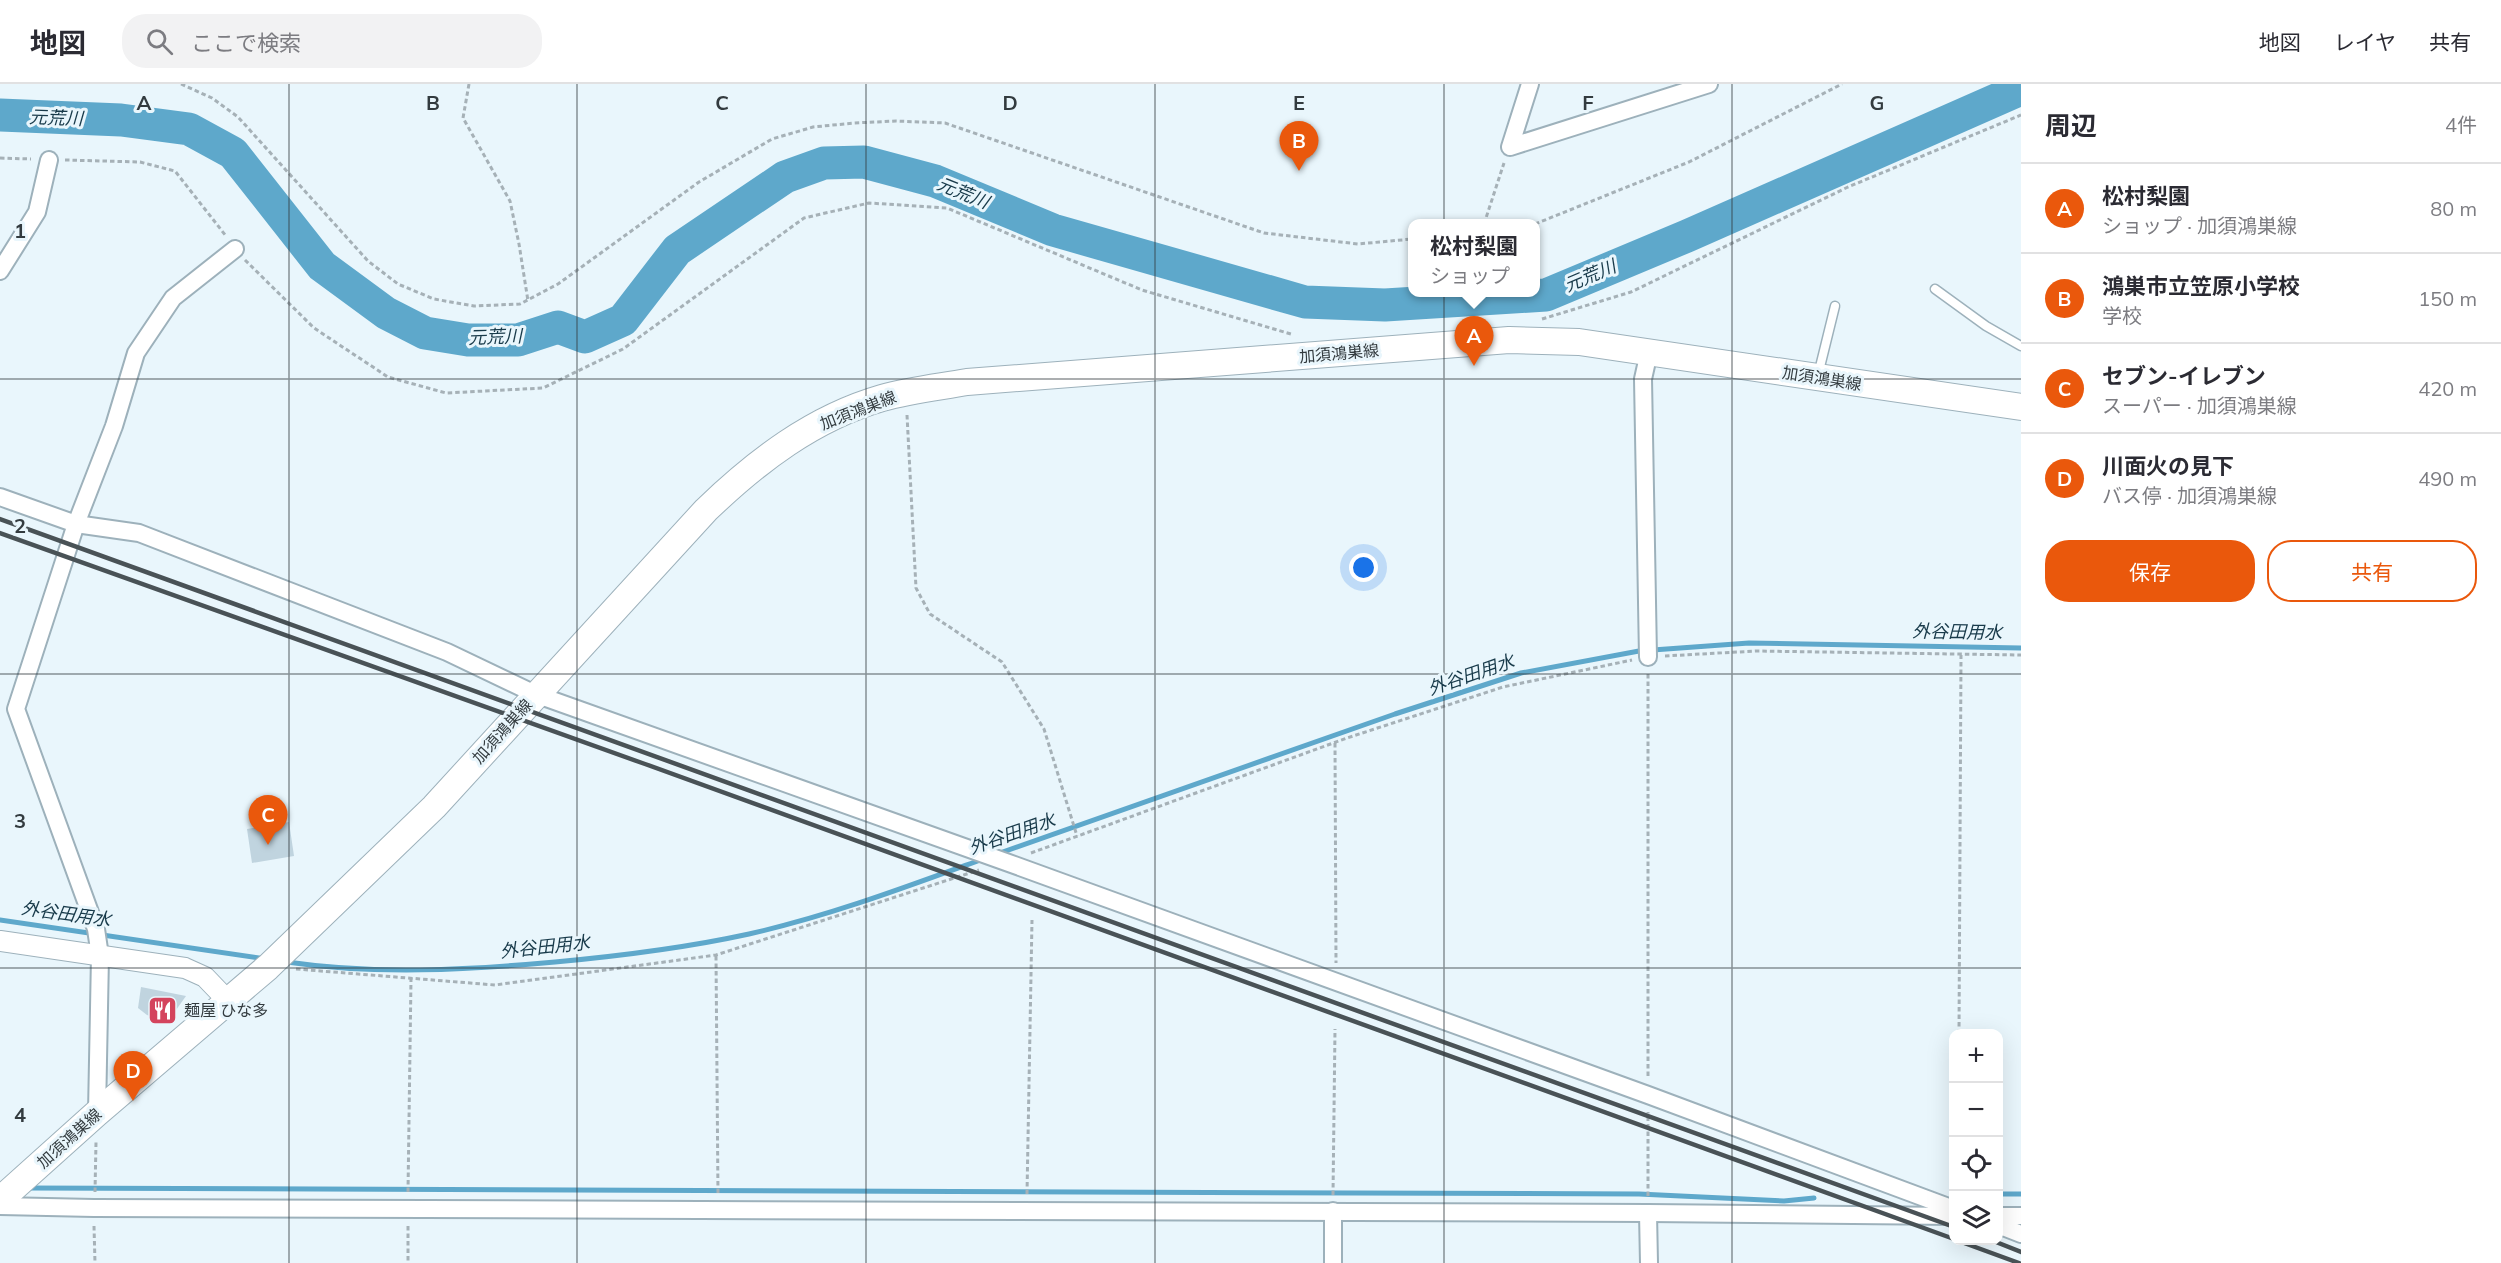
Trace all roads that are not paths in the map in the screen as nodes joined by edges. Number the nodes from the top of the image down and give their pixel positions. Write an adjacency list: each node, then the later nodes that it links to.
1 (1530, 84): 2 (street)
2 (1708, 84)
3 (49, 160): 5 (street)
4 (235, 249): 13 (street)
5 (0, 271)
6 (1935, 289): 8 (lane)
7 (1835, 306): 10 (lane)
8 (2021, 346)
9 (1649, 352): 10 (main road, 加須鴻巣線); 14 (street); 15 (main road, 加須鴻巣線)
10 (1818, 377): 11 (main road, 加須鴻巣線)
11 (2021, 407)
12 (0, 497): 13 (street)
13 (76, 524): 15 (street); 17 (street)
14 (1648, 657)
15 (535, 694): 18 (main road, 加須鴻巣線); 22 (street)
16 (0, 941): 17 (street)
17 (100, 956): 18 (street); 19 (street)
18 (229, 1002): 19 (main road, 加須鴻巣線)
19 (97, 1113): 20 (main road, 加須鴻巣線)
20 (0, 1200)
21 (0, 1206): 23 (street)
22 (1949, 1208)
23 (1333, 1211): 24 (street); 30 (street)
24 (1648, 1212): 25 (street); 31 (street)
25 (1949, 1216)
26 (2003, 1216): 27 (street)
27 (2021, 1216)
28 (2003, 1228): 29 (street)
29 (2021, 1234)
30 (1332, 1263)
31 (1649, 1263)

